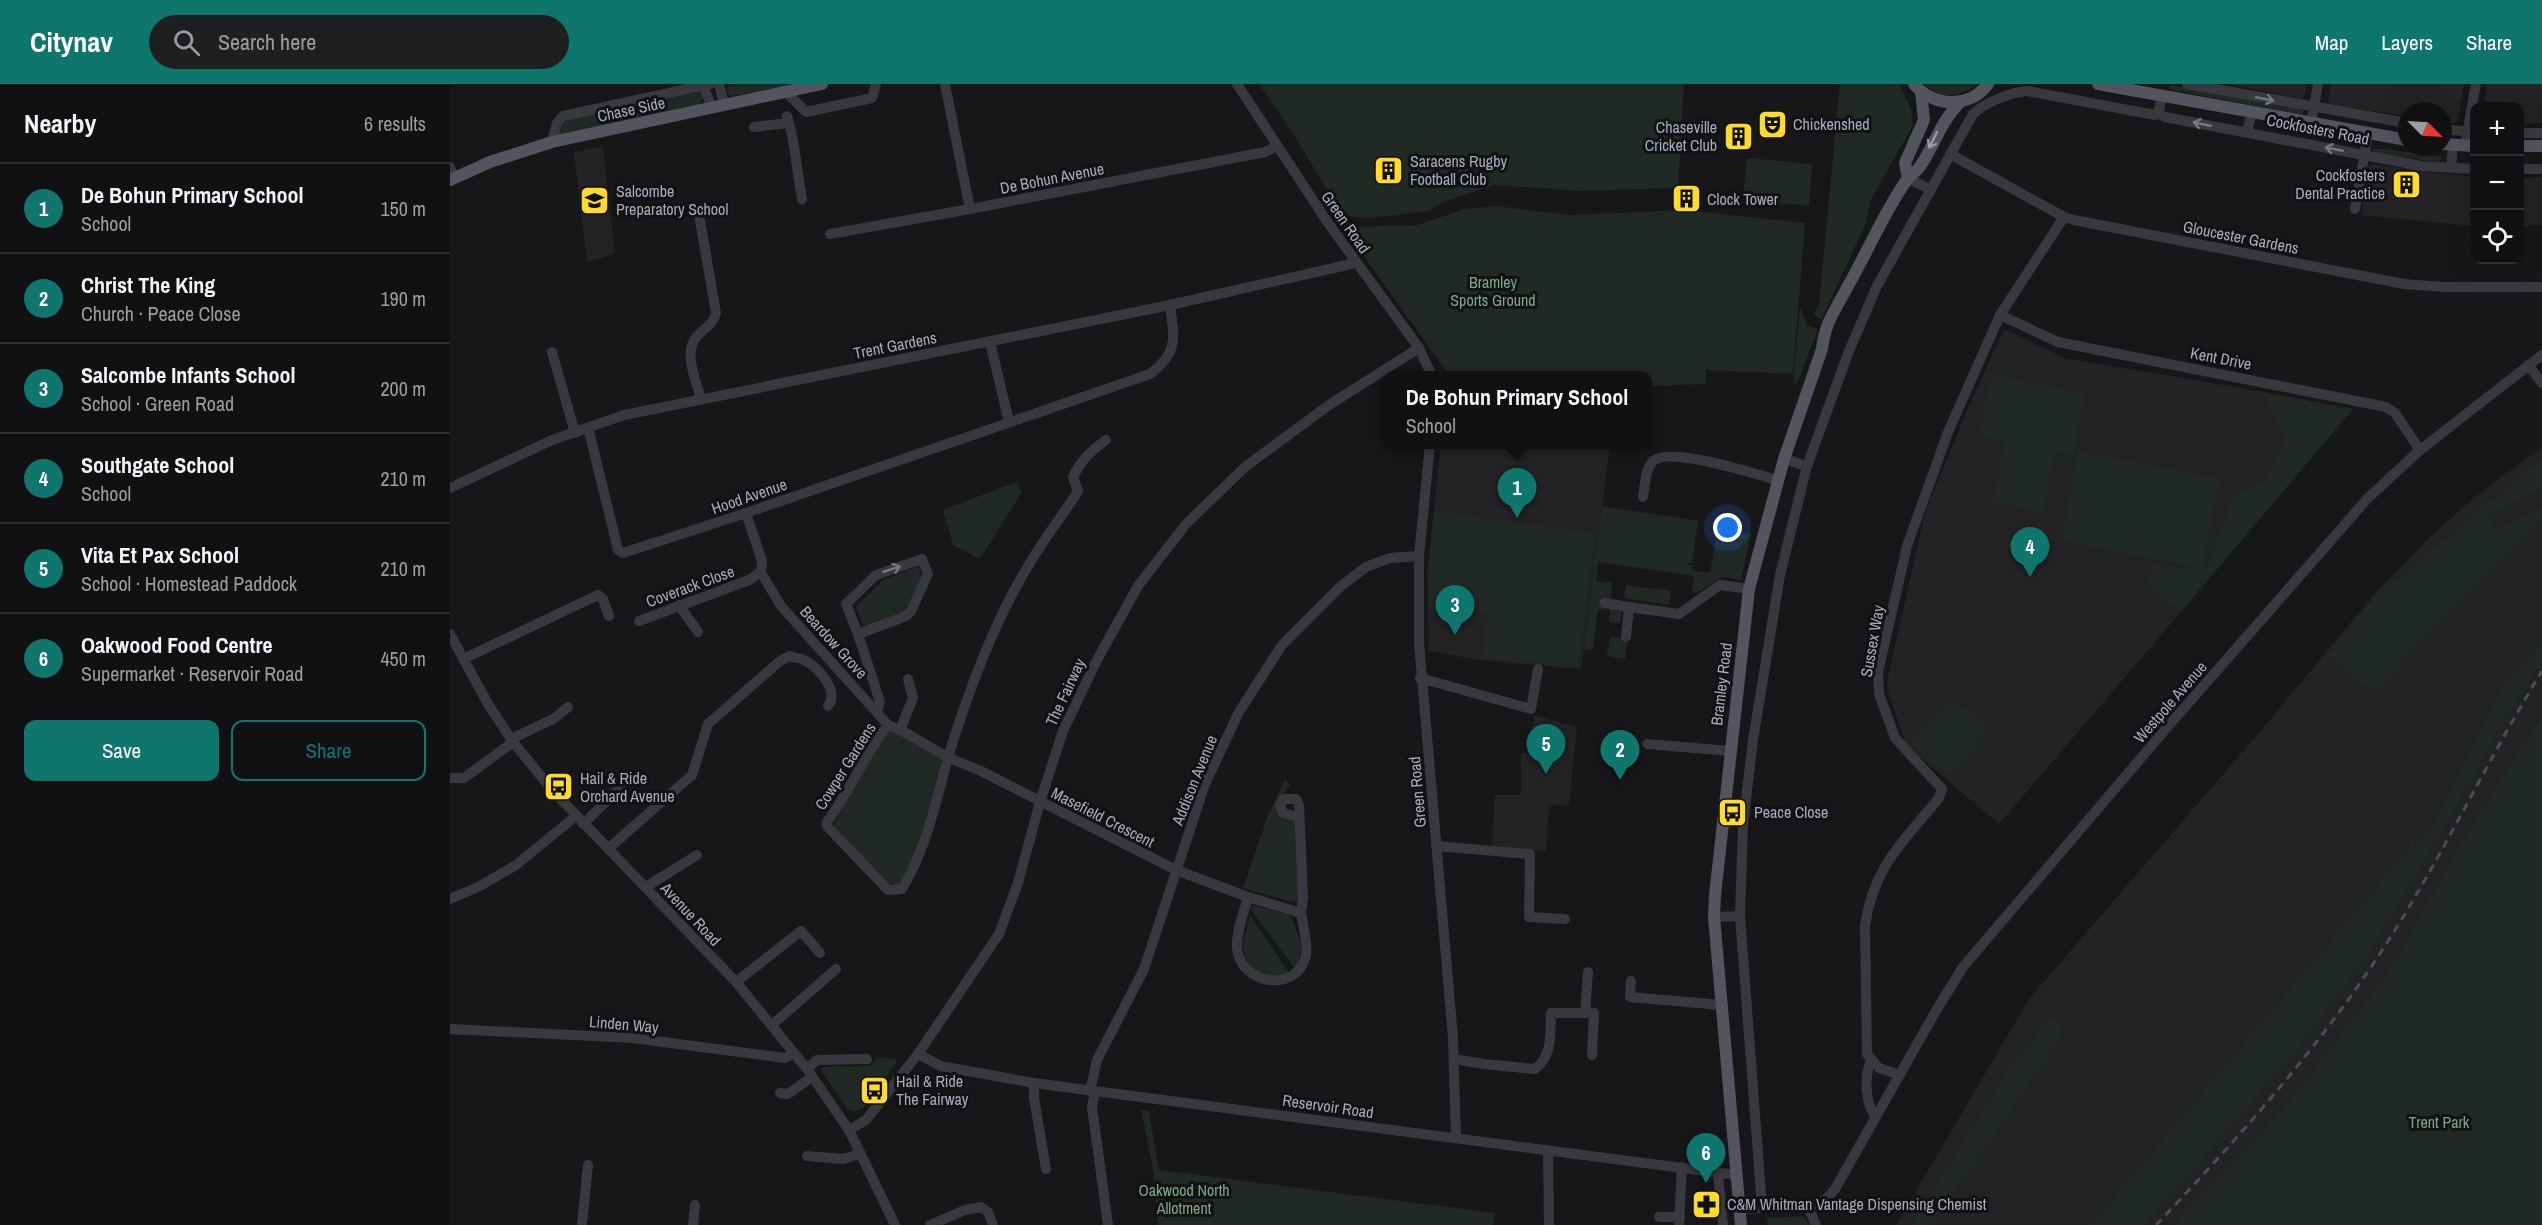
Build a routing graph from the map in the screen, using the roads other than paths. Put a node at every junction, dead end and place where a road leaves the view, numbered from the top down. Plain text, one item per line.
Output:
1 (705, 84) edge
2 (719, 84) edge
3 (822, 84) edge
4 (876, 84) edge
5 (945, 84) edge
6 (1237, 84) edge
7 (2098, 84) edge
8 (2187, 84) edge
9 (2318, 84) edge
10 (2476, 84) edge
11 (1989, 85) edge
12 (1917, 88) edge
13 (785, 91) junction
14 (2161, 91) edge
15 (1960, 102) junction
16 (2474, 102) edge
17 (718, 105) junction
18 (2314, 108) junction
19 (2252, 112) junction
20 (2157, 113) junction
21 (2398, 122) edge
22 (2311, 123) junction
23 (754, 127) dead end
24 (2452, 130) edge
25 (2247, 132) junction
26 (2470, 132) edge
27 (2368, 133) junction
28 (2470, 133) edge
29 (2524, 133) edge
30 (2542, 133) edge
31 (2398, 138) edge
32 (552, 142) junction
33 (2459, 145) edge
34 (1277, 146) junction
35 (2524, 146) edge
36 (2542, 146) edge
37 (1950, 154) junction
38 (2364, 155) junction
39 (2451, 168) junction
40 (2470, 169) edge
41 (2524, 169) edge
42 (2542, 169) edge
43 (452, 175) edge
44 (1908, 178) junction
45 (1931, 190) junction
46 (802, 199) dead end
47 (698, 209) dead end
48 (970, 209) junction
49 (2355, 209) dead end
50 (2064, 217) junction
51 (830, 234) dead end
52 (1356, 263) junction
53 (2542, 287) edge
54 (1170, 305) junction
55 (2000, 315) junction
56 (990, 342) junction
57 (1419, 348) junction
58 (552, 352) dead end
59 (2542, 355) edge
60 (2528, 365) junction
61 (1382, 371) edge
62 (1383, 371) edge
63 (1430, 371) edge
64 (2542, 383) edge
65 (701, 399) junction
66 (1009, 422) junction
67 (588, 427) junction
68 (575, 433) junction
69 (1106, 440) dead end
70 (1430, 449) edge
71 (2421, 450) junction
72 (1784, 459) junction
73 (1807, 466) junction
74 (1777, 480) junction
75 (450, 488) edge
76 (1642, 497) dead end
77 (746, 513) junction
78 (1419, 556) junction
79 (763, 576) dead end
80 (1749, 589) junction
81 (1604, 603) dead end
82 (679, 605) junction
83 (1629, 607) junction
84 (609, 616) dead end
85 (639, 621) dead end
86 (698, 632) dead end
87 (450, 634) edge
88 (858, 634) junction
89 (1626, 638) dead end
90 (463, 659) junction
91 (1538, 669) dead end
92 (1420, 678) junction
93 (908, 679) dead end
94 (828, 706) dead end
95 (567, 708) dead end
96 (877, 712) junction
97 (888, 725) junction
98 (900, 730) junction
99 (1732, 737) junction
100 (1753, 740) junction
101 (512, 741) junction
102 (1647, 744) dead end
103 (1730, 751) junction
104 (947, 757) junction
105 (450, 778) edge
106 (620, 788) dead end
107 (1040, 802) junction
108 (1298, 817) dead end
109 (579, 820) junction
110 (1436, 846) junction
111 (608, 849) junction
112 (697, 855) dead end
113 (1176, 870) junction
114 (646, 887) junction
115 (1248, 897) junction
116 (450, 899) edge
117 (1301, 913) junction
118 (1740, 916) junction
119 (1714, 917) junction
120 (1564, 919) dead end
121 (820, 953) dead end
122 (836, 969) dead end
123 (1588, 972) dead end
124 (1631, 981) dead end
125 (736, 982) junction
126 (1722, 1005) junction
127 (1585, 1013) junction
128 (772, 1025) junction
129 (450, 1029) edge
130 (794, 1053) junction
131 (918, 1054) junction
132 (1592, 1055) dead end
133 (867, 1059) dead end
134 (1454, 1059) junction
135 (1871, 1061) junction
136 (809, 1073) junction
137 (1900, 1075) junction
138 (1034, 1083) junction
139 (1092, 1091) junction
140 (780, 1093) dead end
141 (1876, 1117) junction
142 (849, 1130) junction
143 (1456, 1138) junction
144 (1548, 1151) junction
145 (860, 1154) junction
146 (807, 1156) dead end
147 (588, 1165) dead end
148 (1682, 1167) junction
149 (1046, 1168) dead end
150 (1718, 1174) junction
151 (1736, 1175) junction
152 (694, 1204) dead end
153 (1807, 1205) junction
154 (1762, 1207) junction
155 (1739, 1209) junction
156 (1659, 1217) dead end
157 (1679, 1221) edge
158 (582, 1225) edge
159 (693, 1225) edge
160 (895, 1225) edge
161 (930, 1225) edge
162 (993, 1225) edge
163 (1108, 1225) edge
164 (1549, 1225) edge
165 (1723, 1225) edge
166 (1741, 1225) edge
167 (1816, 1225) edge

1 - 17 street
1 - 32 street, Chase Side
2 - 17 street
3 - 13 main road, Chase Side
4 - 13 street
5 - 48 street
6 - 34 street, Green Road
7 - 14 main road, Cockfosters Road
8 -> 18 street, Cockfosters Road
9 - 18 street
10 - 16 street
11 - 15 main road
12 - 15 main road
12 - 44 main road, Bramley Road
13 - 17 main road, Chase Side
14 - 19 main road, Cockfosters Road
14 - 20 street
15 -> 44 main road, Bramley Road
17 - 32 main road, Chase Side
18 - 21 street, Cockfosters Road
18 - 22 street
19 - 22 main road, Cockfosters Road
19 - 25 street
25 -> 20 street, Cockfosters Road
20 - 37 street, Cockfosters Road
22 - 27 main road, Cockfosters Road
23 - 46 street
24 - 26 street
38 -> 25 street, Cockfosters Road
27 - 31 main road, Cockfosters Road
27 - 38 street
28 - 33 street
29 - 30 street
32 - 43 main road, Chase Side
33 - 39 street
34 - 48 street, De Bohun Avenue
34 - 52 street, Green Road
35 - 36 main road
37 - 45 street
37 - 50 street, Gloucester Gardens
38 - 39 street, Cockfosters Road
38 - 49 street
39 - 40 street, Cockfosters Road
41 - 42 street
44 - 45 street
44 - 72 main road, Bramley Road
45 - 73 street
47 - 65 street
48 - 51 street, De Bohun Avenue
50 - 53 street, Gloucester Gardens
50 - 55 street, Sussex Way
52 - 54 street, Trent Gardens
52 - 57 street, Green Road
54 - 56 street, Trent Gardens
54 - 66 street, Hood Avenue
55 - 71 street, Kent Drive
55 - 135 street, Sussex Way
56 - 65 street, Trent Gardens
56 - 66 street
57 - 62 street, The Fairway
57 - 63 street, Green Road
58 - 68 street
59 - 60 street, Westpole Avenue
60 - 64 street
60 - 71 street, Westpole Avenue
61 - 107 street, The Fairway
65 - 67 street, Trent Gardens
66 - 77 street, Hood Avenue
67 - 68 street, Trent Gardens
67 - 77 street, Hood Avenue
68 - 75 street, Trent Gardens
69 - 104 street, Cowper Gardens
70 - 78 street, Green Road
71 - 137 street, Westpole Avenue
72 - 73 street
72 - 74 main road, Bramley Road
73 - 100 street
74 - 76 street
74 - 80 main road, Bramley Road
77 - 82 street, Coverack Close
78 - 92 street, Green Road
78 - 113 street, Addison Avenue
79 - 96 street, Beardow Grove
80 - 83 street
80 - 99 main road, Bramley Road
81 - 83 street
82 - 85 street, Coverack Close
82 - 86 street
83 - 89 street
84 - 90 street
87 - 90 street, Avenue Road
88 -> 88 street
88 - 96 street
90 - 101 street, Avenue Road
91 - 92 street
92 - 110 street, Green Road
93 - 98 street
94 - 111 street
95 - 101 street
96 - 97 street, Beardow Grove
97 - 98 street, Cowper Gardens
97 - 104 street, Cowper Gardens
98 - 104 street, Cowper Gardens
99 - 100 street
99 - 103 main road, Bramley Road
100 - 118 street
101 - 105 street
101 - 109 street, Avenue Road
102 - 103 street
103 - 119 main road, Bramley Road
104 - 107 street, Masefield Crescent
106 - 109 street
107 - 113 street, Masefield Crescent
107 - 131 street, The Fairway
108 - 117 street
109 - 111 street, Avenue Road
109 - 116 street
110 - 120 street
110 - 134 street, Green Road
111 - 114 street, Avenue Road
112 - 114 street
113 - 115 street, Masefield Crescent
113 - 139 street, Addison Avenue
114 - 125 street, Avenue Road
115 - 117 street, Masefield Crescent
115 - 117 street
118 - 119 street
118 - 154 street
119 - 126 main road, Bramley Road
121 - 125 street
122 - 128 street
123 - 127 street
124 - 126 street
125 - 128 street, Avenue Road
126 - 151 main road, Bramley Road
127 - 132 street
127 - 134 street
128 - 130 street, Avenue Road
129 - 130 street, Linden Way
130 - 136 street, Avenue Road
131 - 138 street, Reservoir Road
131 - 142 street, The Fairway
133 - 136 street
134 - 143 street, Green Road
135 - 137 street
135 - 141 street, Sussex Way
136 - 140 street
136 - 142 street, Avenue Road
137 - 141 street, Westpole Avenue
138 - 139 street, Reservoir Road
138 - 149 street
139 - 143 street, Reservoir Road
139 - 163 street, Addison Avenue
141 - 153 street
142 - 145 street, Avenue Road
143 - 144 street, Reservoir Road
144 - 148 street, Reservoir Road
144 - 164 street
145 - 146 street
145 - 160 street, Avenue Road
147 - 158 street
148 - 150 street, Reservoir Road
148 - 157 street
150 - 151 street, Reservoir Road
150 - 165 street
151 - 155 main road, Bramley Road
152 - 159 street
153 - 154 street
153 - 167 street
154 - 155 street
155 - 166 main road, Bramley Road
156 - 157 street
161 - 162 street

